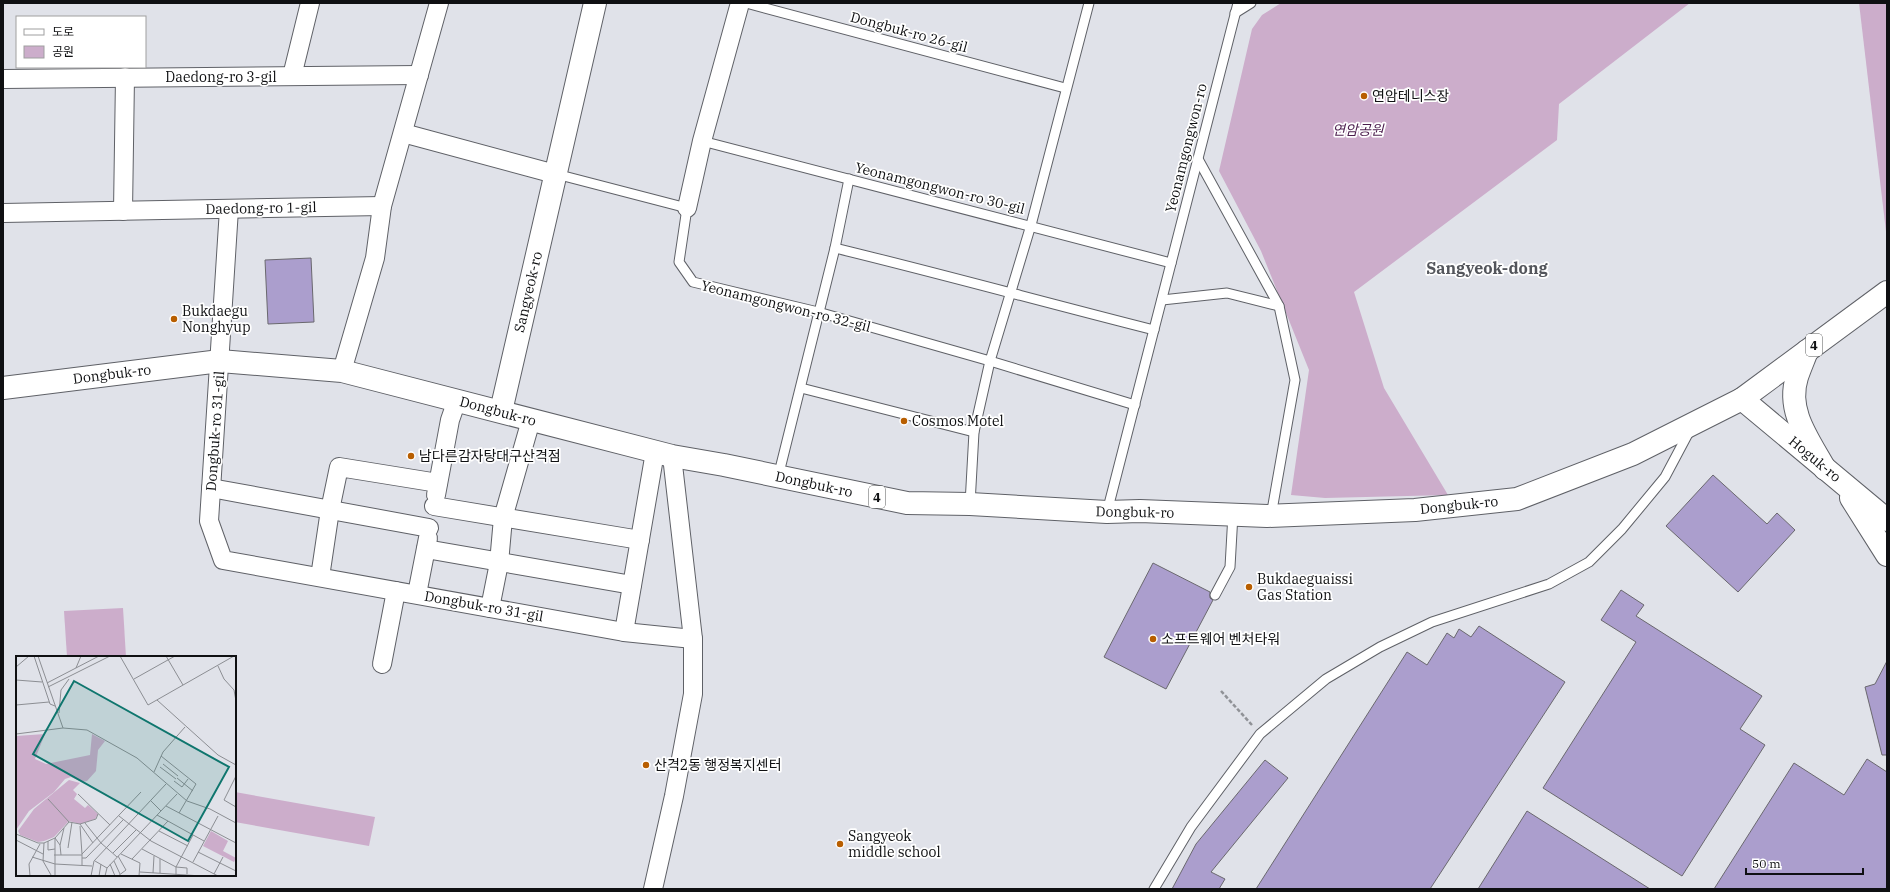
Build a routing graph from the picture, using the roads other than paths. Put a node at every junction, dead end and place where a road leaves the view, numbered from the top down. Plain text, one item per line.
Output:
1 (310, 3) edge
2 (439, 3) edge
3 (595, 3) edge
4 (740, 3) edge
5 (746, 3) edge
6 (1089, 3) edge
7 (1238, 3) edge
8 (1251, 3) edge
9 (1235, 13) junction
10 (419, 75) junction
11 (292, 76) junction
12 (125, 77) junction
13 (3, 79) edge
14 (1066, 88) junction
15 (403, 133) junction
16 (702, 141) junction
17 (1198, 159) junction
18 (555, 174) junction
19 (849, 179) junction
20 (382, 206) junction
21 (688, 208) junction
22 (229, 209) junction
23 (123, 211) junction
24 (3, 213) edge
25 (1031, 225) junction
26 (835, 248) junction
27 (1171, 263) junction
28 (1887, 292) edge
29 (1010, 294) junction
30 (1162, 300) junction
31 (1278, 306) junction
32 (818, 312) junction
33 (1154, 330) junction
34 (1807, 351) junction
35 (220, 361) junction
36 (990, 361) junction
37 (342, 371) junction
38 (4, 387) edge
39 (801, 388) junction
40 (1742, 399) junction
41 (457, 400) junction
42 (1135, 405) junction
43 (501, 411) junction
44 (531, 420) junction
45 (1693, 424) junction
46 (974, 432) junction
47 (664, 454) junction
48 (1833, 475) junction
49 (778, 477) junction
50 (438, 483) junction
51 (211, 488) junction
52 (970, 504) junction
53 (434, 506) junction
54 (330, 510) junction
55 (1107, 512) junction
56 (1233, 514) junction
57 (1271, 516) junction
58 (503, 518) junction
59 (1887, 520) edge
60 (429, 528) junction
61 (640, 540) junction
62 (426, 548) junction
63 (1887, 555) edge
64 (499, 563) junction
65 (320, 577) junction
66 (632, 584) junction
67 (396, 591) junction
68 (417, 594) junction
69 (1215, 595) dead end
70 (490, 608) junction
71 (624, 632) junction
72 (693, 639) junction
73 (382, 664) dead end
74 (653, 889) edge
75 (1154, 889) edge

1 - 11 street, Daedong-ro 3-gil
2 - 10 street
3 - 18 main road, Sangyeok-ro
4 - 16 street, Yeonamgongwon-ro 32-gil
5 - 14 lane, Dongbuk-ro 26-gil
6 - 14 lane
7 - 9 lane, Yeonamgongwon-ro
8 - 9 lane
9 - 17 lane, Yeonamgongwon-ro
10 - 11 street
10 - 15 street
11 - 12 street, Daedong-ro 3-gil
12 - 13 street, Daedong-ro 3-gil
12 - 23 street
14 - 25 lane
15 - 18 street
15 - 20 street
16 - 19 lane, Yeonamgongwon-ro 30-gil
16 - 21 street, Yeonamgongwon-ro 32-gil
17 - 27 lane, Yeonamgongwon-ro
17 - 31 lane
18 - 21 lane
18 - 43 main road, Sangyeok-ro
19 - 25 lane, Yeonamgongwon-ro 30-gil
19 - 26 lane
20 - 22 street, Daedong-ro 1-gil
20 - 37 street
21 - 32 lane, Yeonamgongwon-ro 32-gil
22 - 23 street, Daedong-ro 1-gil
22 - 35 street
23 - 24 street, Daedong-ro 1-gil
25 - 27 lane, Yeonamgongwon-ro 30-gil
25 - 29 lane
26 - 29 lane
26 - 32 lane
27 - 30 lane, Yeonamgongwon-ro
28 - 34 main road, Dongbuk-ro / 4
29 - 33 lane
29 - 36 lane
30 - 31 lane
30 - 33 lane, Yeonamgongwon-ro
31 - 57 lane
32 - 36 lane, Yeonamgongwon-ro 32-gil
32 - 39 lane
33 - 42 lane, Yeonamgongwon-ro
34 - 40 main road, Dongbuk-ro / 4
34 - 48 main road
35 - 37 main road, Dongbuk-ro / 4
35 - 38 main road, Dongbuk-ro / 4
35 - 51 street, Dongbuk-ro 31-gil
36 - 42 lane, Yeonamgongwon-ro 32-gil
36 - 46 lane
37 - 41 main road, Dongbuk-ro / 4
39 - 46 lane
39 - 49 lane
40 - 45 main road, Dongbuk-ro / 4
40 - 48 main road, Hoguk-ro
41 - 43 main road, Dongbuk-ro / 4
41 - 50 street
42 - 55 lane, Yeonamgongwon-ro
43 - 44 main road, Dongbuk-ro / 4
44 - 47 main road, Dongbuk-ro / 4
44 - 58 street
45 - 57 main road, Dongbuk-ro / 4
45 - 75 lane
46 - 52 lane
47 - 49 main road, Dongbuk-ro / 4
47 - 61 street
47 - 72 street
48 - 59 main road, Hoguk-ro
48 - 63 main road
49 - 52 main road, Dongbuk-ro / 4
50 - 53 street
50 - 54 street
51 - 54 street
51 - 65 street, Dongbuk-ro 31-gil
52 - 55 main road, Dongbuk-ro / 4
53 - 58 street
53 - 60 street
54 - 60 street
54 - 65 street
55 - 56 main road, Dongbuk-ro / 4
56 - 57 main road, Dongbuk-ro / 4
56 - 69 lane
58 - 61 street
58 - 64 street
60 - 62 street
61 - 66 street
62 - 64 street
62 - 68 street
64 - 66 street
64 - 70 street
65 - 67 street, Dongbuk-ro 31-gil
66 - 71 street
67 - 68 street, Dongbuk-ro 31-gil
67 - 73 street
68 - 70 street, Dongbuk-ro 31-gil
70 - 71 street, Dongbuk-ro 31-gil
71 - 72 street, Dongbuk-ro 31-gil
72 - 74 street

